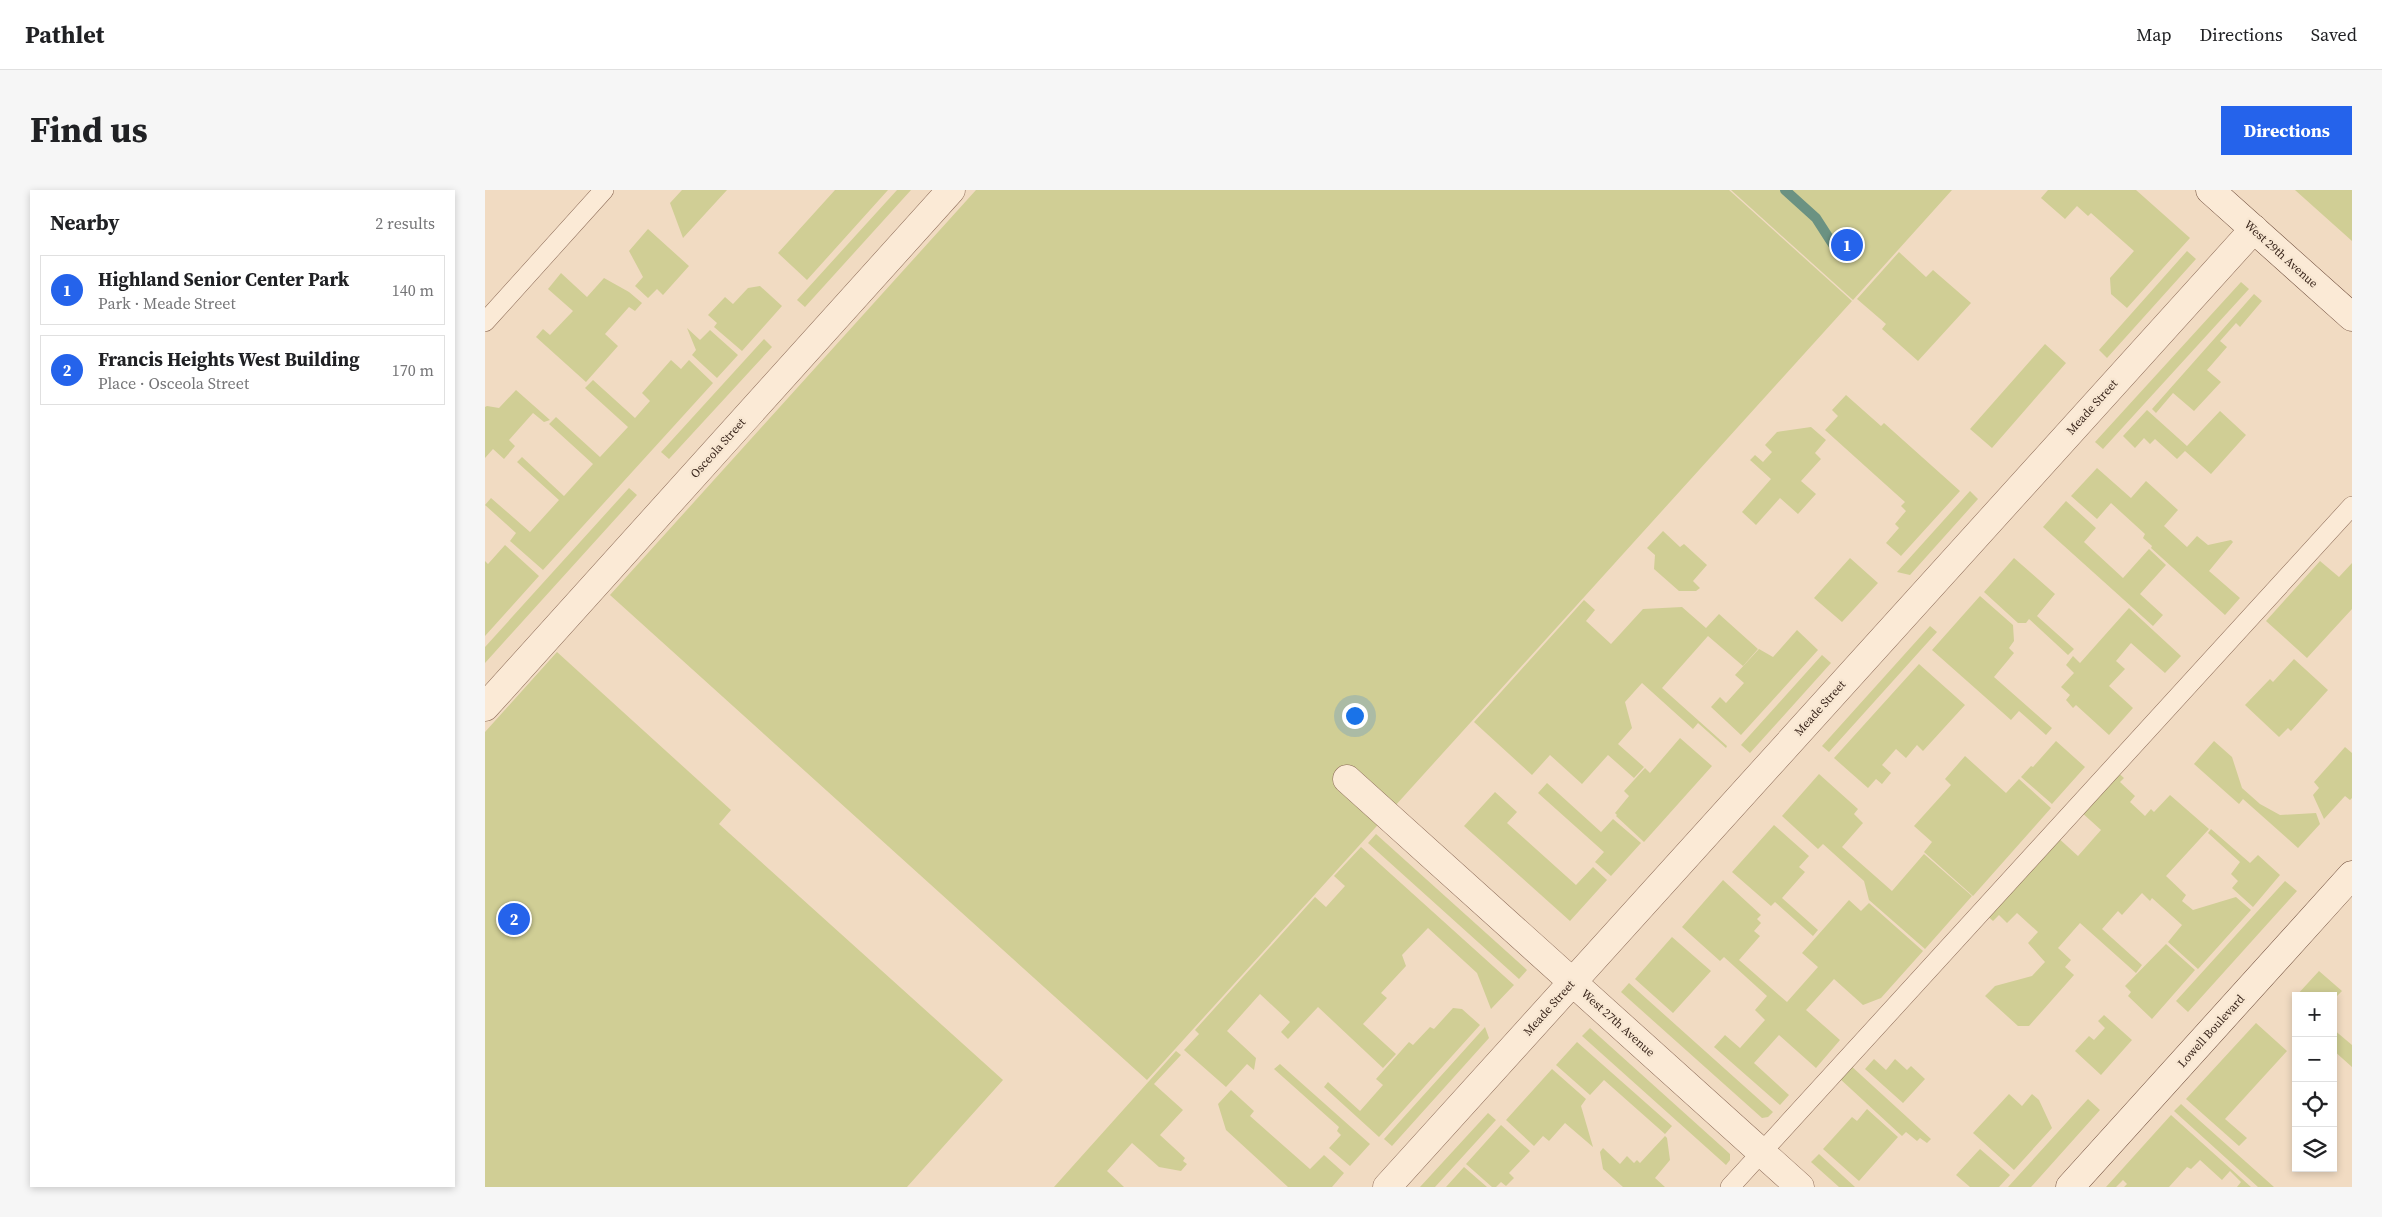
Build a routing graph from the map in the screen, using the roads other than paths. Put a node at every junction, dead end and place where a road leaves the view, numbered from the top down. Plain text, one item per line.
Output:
1 (604, 190) edge
2 (951, 190) edge
3 (2209, 190) edge
4 (2253, 229) junction
5 (2352, 317) edge
6 (485, 322) edge
7 (2352, 506) edge
8 (485, 706) edge
9 (1347, 778) dead end
10 (2352, 874) edge
11 (1573, 982) junction
12 (1761, 1152) junction
13 (1387, 1187) edge
14 (1730, 1187) edge
15 (1800, 1187) edge
16 (2070, 1187) edge

1 - 6 lane
2 - 8 street, Osceola Street
3 - 4 street, West 29th Avenue
4 - 5 street, West 29th Avenue
4 - 11 street, Meade Street
7 - 12 lane
9 - 11 street, West 27th Avenue
10 - 16 street, Lowell Boulevard
11 - 12 street, West 27th Avenue
11 - 13 street, Meade Street
12 - 14 lane
12 - 15 street, West 27th Avenue

